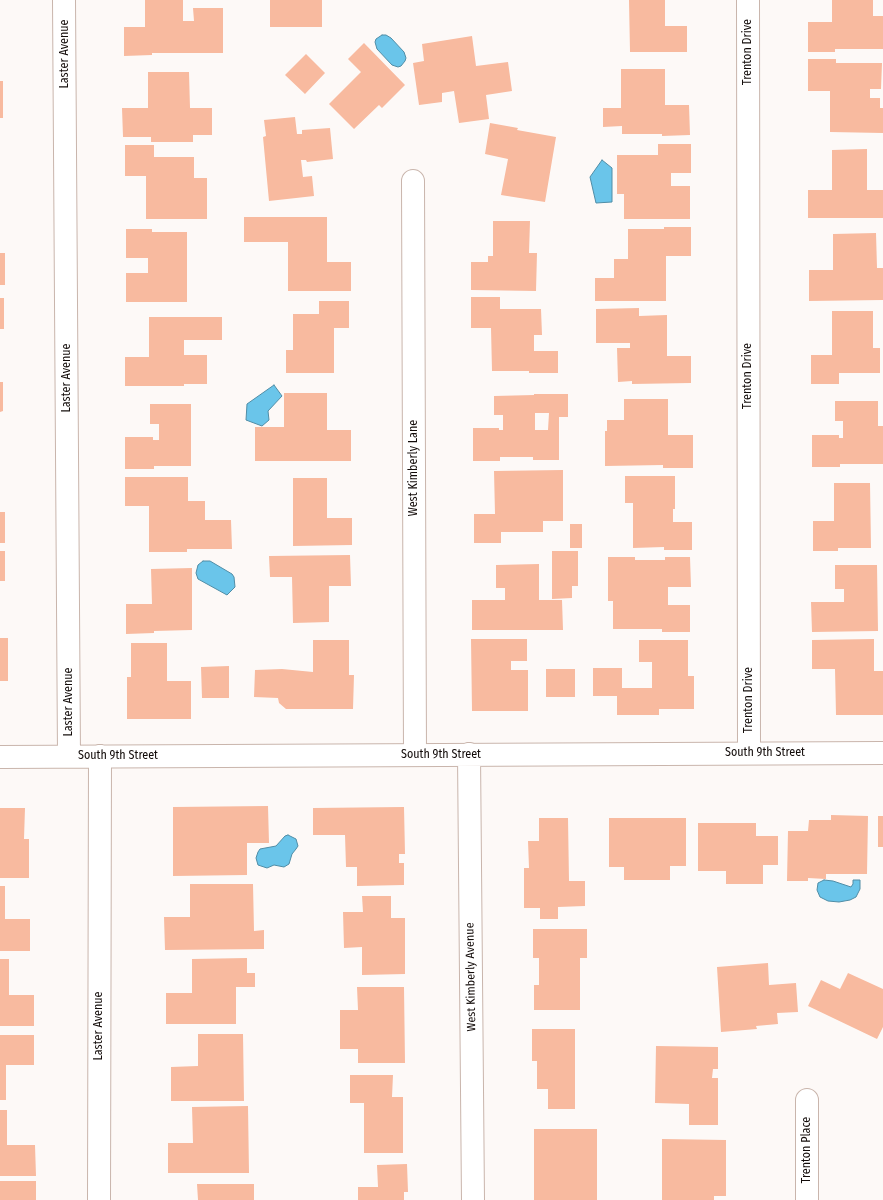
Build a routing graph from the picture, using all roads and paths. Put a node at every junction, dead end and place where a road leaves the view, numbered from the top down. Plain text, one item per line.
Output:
1 (64, 0) edge
2 (748, 0) edge
3 (413, 181) dead end
4 (749, 753) junction
5 (883, 753) edge
6 (469, 754) junction
7 (415, 755) junction
8 (69, 756) junction
9 (100, 756) junction
10 (0, 757) edge
11 (807, 1100) dead end
12 (98, 1200) edge
13 (474, 1200) edge
14 (807, 1200) edge

1 - 8 street, Laster Avenue
2 - 4 street, Trenton Drive
3 - 7 street, West Kimberly Lane
4 - 5 street, South 9th Street
4 - 6 street, South 9th Street
6 - 7 street, South 9th Street
6 - 13 street, West Kimberly Avenue
7 - 9 street, South 9th Street
8 - 9 street, South 9th Street
8 - 10 street, South 9th Street
9 - 12 street, Laster Avenue
11 - 14 street, Trenton Place

